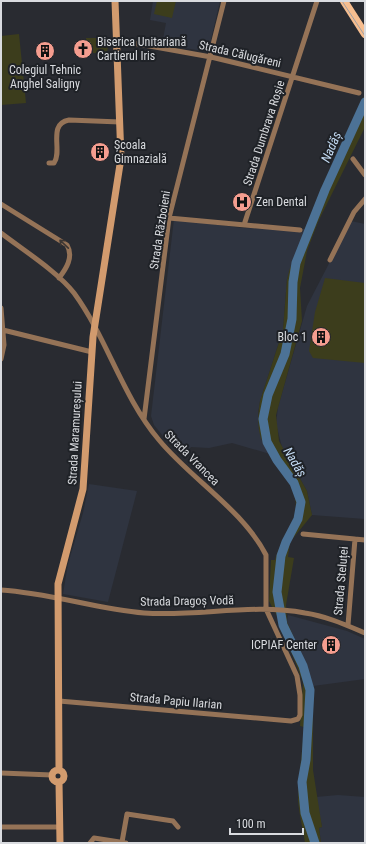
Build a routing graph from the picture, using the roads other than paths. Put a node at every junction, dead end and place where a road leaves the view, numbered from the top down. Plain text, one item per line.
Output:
1 (115, 1) edge
2 (224, 1) edge
3 (317, 1) edge
4 (344, 1) edge
5 (365, 34) edge
6 (116, 40) junction
7 (211, 56) junction
8 (293, 76) junction
9 (359, 93) dead end
10 (120, 122) junction
11 (353, 159) dead end
12 (50, 163) dead end
13 (365, 175) edge
14 (365, 200) edge
15 (1, 204) edge
16 (169, 218) junction
17 (244, 225) junction
18 (300, 230) dead end
19 (1, 233) edge
20 (330, 260) dead end
21 (59, 278) junction
22 (1, 308) edge
23 (95, 324) junction
24 (3, 330) junction
25 (96, 336) junction
26 (92, 352) junction
27 (1, 359) edge
28 (144, 420) junction
29 (303, 534) dead end
30 (354, 539) junction
31 (365, 540) edge
32 (1, 590) edge
33 (58, 597) junction
34 (268, 610) junction
35 (348, 625) junction
36 (365, 633) edge
37 (59, 701) junction
38 (291, 721) joint
39 (59, 769) junction
40 (1, 773) edge
41 (52, 775) junction
42 (59, 782) junction
43 (1, 827) edge
44 (60, 827) junction
45 (178, 827) dead end
46 (60, 843) edge
47 (90, 843) edge
48 (124, 843) edge

1 - 6 main road, Strada Maramureșului
2 - 7 street, Strada Războieni
3 - 8 street, Strada Dumbrava Roșie
4 - 5 main road
6 - 7 street, Strada Călugăreni
6 - 10 main road, Strada Maramureșului
7 - 8 street, Strada Călugăreni
7 - 16 street, Strada Războieni
8 - 9 street, Strada Călugăreni
8 - 17 street, Strada Dumbrava Roșie
10 - 12 street
10 - 23 main road, Strada Maramureșului
11 - 13 street
14 - 20 street
21 -> 15 street
16 - 17 street
16 - 28 street, Strada Războieni
17 - 18 street
19 - 21 street
21 - 23 street
22 - 24 street
23 - 25 main road, Strada Maramureșului
24 - 26 street
24 - 27 street
25 - 26 main road, Strada Maramureșului
25 - 28 street, Strada Vrancea
26 - 33 main road, Strada Maramureșului
28 - 34 street, Strada Vrancea
29 - 30 street
30 - 31 street
30 - 35 street, Strada Steluței
32 - 33 street, Strada Dragoș Vodă
33 - 34 street, Strada Dragoș Vodă
33 - 37 main road, Strada Maramureșului
34 - 35 street, Strada Dragoș Vodă
34 - 38 street, Strada Vrancea
35 - 36 street, Strada Dragoș Vodă
37 - 38 street, Strada Papiu Ilarian
37 - 39 main road, Strada Maramureșului
39 - 41 main road
39 - 42 main road, Strada Maramureșului
40 - 41 street
41 - 42 main road
42 - 44 main road, Strada Maramureșului
43 - 44 street
44 - 46 main road, Strada Maramureșului
45 - 48 street
47 - 48 street

